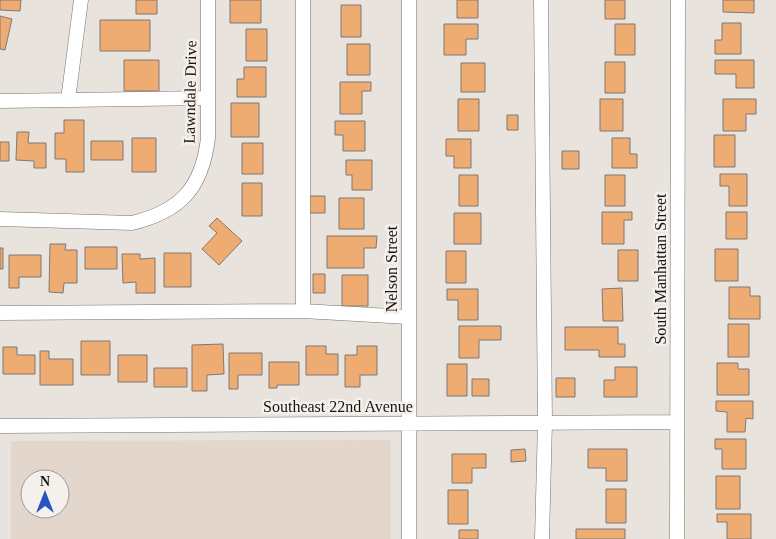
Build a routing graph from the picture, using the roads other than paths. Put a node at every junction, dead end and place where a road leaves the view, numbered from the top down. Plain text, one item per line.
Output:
1 (81, 0) edge
2 (208, 0) edge
3 (303, 0) edge
4 (409, 0) edge
5 (541, 0) edge
6 (678, 0) edge
7 (208, 98) junction
8 (68, 100) junction
9 (0, 101) edge
10 (0, 220) edge
11 (303, 311) junction
12 (0, 313) edge
13 (408, 317) junction
14 (545, 422) junction
15 (677, 422) junction
16 (408, 423) junction
17 (0, 426) edge
18 (409, 539) edge
19 (542, 539) edge
20 (677, 539) edge

1 - 8 street
2 - 7 street, Lawndale Drive
3 - 11 street
4 - 13 street, Nelson Street
5 - 14 street
6 - 15 street, South Manhattan Street
7 - 8 street
7 - 10 street, Lawndale Drive
8 - 9 street
11 - 12 street
11 - 13 street
13 - 16 street, Nelson Street
14 - 15 street, Southeast 22nd Avenue
14 - 16 street, Southeast 22nd Avenue
14 - 19 street
15 - 20 street, South Manhattan Street
16 - 17 street, Southeast 22nd Avenue
16 - 18 street, Nelson Street

